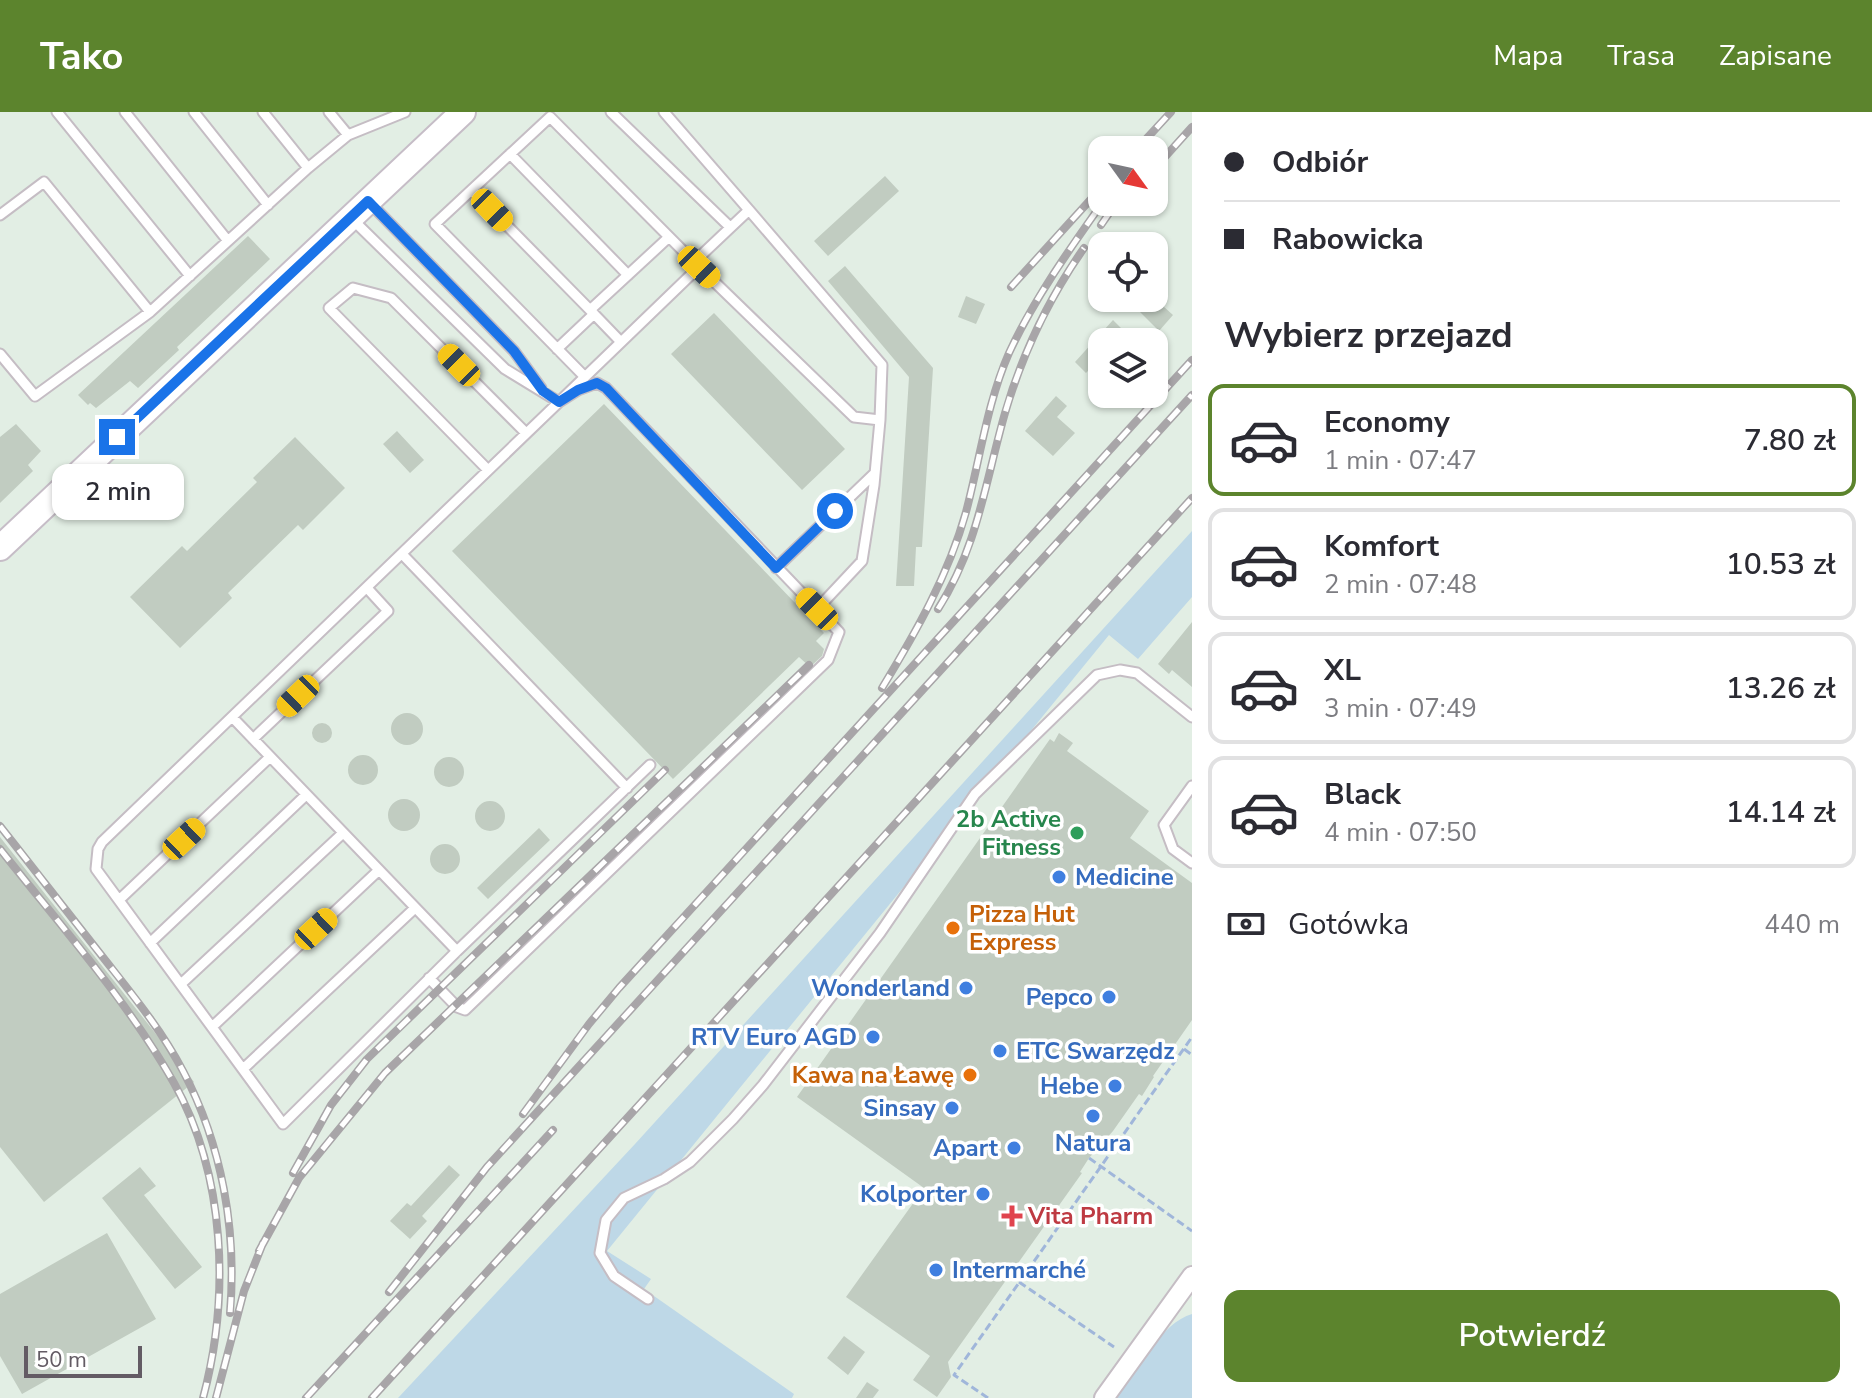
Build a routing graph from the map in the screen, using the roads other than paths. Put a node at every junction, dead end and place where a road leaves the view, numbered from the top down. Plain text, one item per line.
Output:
1 (57, 112) edge
2 (125, 112) edge
3 (194, 112) edge
4 (263, 112) edge
5 (329, 112) edge
6 (403, 112) edge
7 (463, 112) edge
8 (611, 112) edge
9 (664, 112) edge
10 (552, 114) edge
11 (348, 135) junction
12 (510, 154) junction
13 (308, 168) junction
14 (472, 190) junction
15 (268, 205) junction
16 (359, 209) junction
17 (749, 210) junction
18 (0, 215) edge
19 (730, 227) junction
20 (669, 237) junction
21 (228, 241) junction
22 (696, 264) junction
23 (628, 275) junction
24 (190, 276) junction
25 (150, 312) junction
26 (592, 312) junction
27 (620, 341) junction
28 (557, 349) junction
29 (0, 354) edge
30 (584, 376) junction
31 (543, 391) junction
32 (559, 402) junction
33 (880, 420) junction
34 (526, 433) junction
35 (488, 470) junction
36 (875, 473) junction
37 (0, 548) edge
38 (402, 554) junction
39 (776, 568) junction
40 (367, 588) junction
41 (817, 609) junction
42 (1192, 717) edge
43 (233, 718) junction
44 (253, 739) junction
45 (270, 757) junction
46 (650, 765) dead end
47 (1192, 786) edge
48 (627, 788) junction
49 (306, 795) junction
50 (343, 833) junction
51 (1192, 863) edge
52 (379, 870) junction
53 (119, 900) junction
54 (415, 908) junction
55 (150, 943) junction
56 (457, 951) junction
57 (429, 978) junction
58 (181, 984) junction
59 (212, 1027) junction
60 (243, 1069) junction
61 (1192, 1276) edge
62 (648, 1299) dead end
63 (1104, 1398) edge

1 - 24 lane
2 - 21 lane
3 - 15 lane
4 - 13 lane
5 - 11 lane
6 - 11 lane
7 - 16 street
8 - 19 lane
9 - 17 lane
10 - 12 lane
10 - 20 lane
11 - 13 lane
12 - 14 lane
12 - 23 lane
13 - 15 lane
14 - 26 lane
14 - 28 lane
15 - 21 lane
16 - 31 lane
16 - 31 lane
16 - 37 street
17 - 19 lane
17 - 33 lane
18 - 25 lane
19 - 22 lane
20 - 22 lane
20 - 23 lane
21 - 24 lane
22 - 27 lane
22 - 33 lane
23 - 26 lane
24 - 25 lane
25 - 29 lane
26 - 27 lane
26 - 28 lane
27 - 30 lane
28 - 30 lane
30 - 32 lane
31 - 32 lane
32 - 34 lane
32 - 39 lane
33 - 36 lane
34 - 35 lane
34 - 35 lane
35 - 38 lane
36 - 39 lane
36 - 41 lane
38 - 40 lane
38 - 48 lane
39 - 41 lane
40 - 43 lane
40 - 44 lane
41 - 57 lane
42 - 62 lane
43 - 44 lane
43 - 53 lane
44 - 45 lane
45 - 49 lane
45 - 53 lane
46 - 48 lane
47 - 51 lane
48 - 56 lane
49 - 50 lane
49 - 55 lane
50 - 52 lane
50 - 58 lane
52 - 54 lane
52 - 59 lane
53 - 55 lane
54 - 56 lane
54 - 60 lane
55 - 58 lane
56 - 57 lane
57 - 60 lane
58 - 59 lane
59 - 60 lane
61 - 63 street

